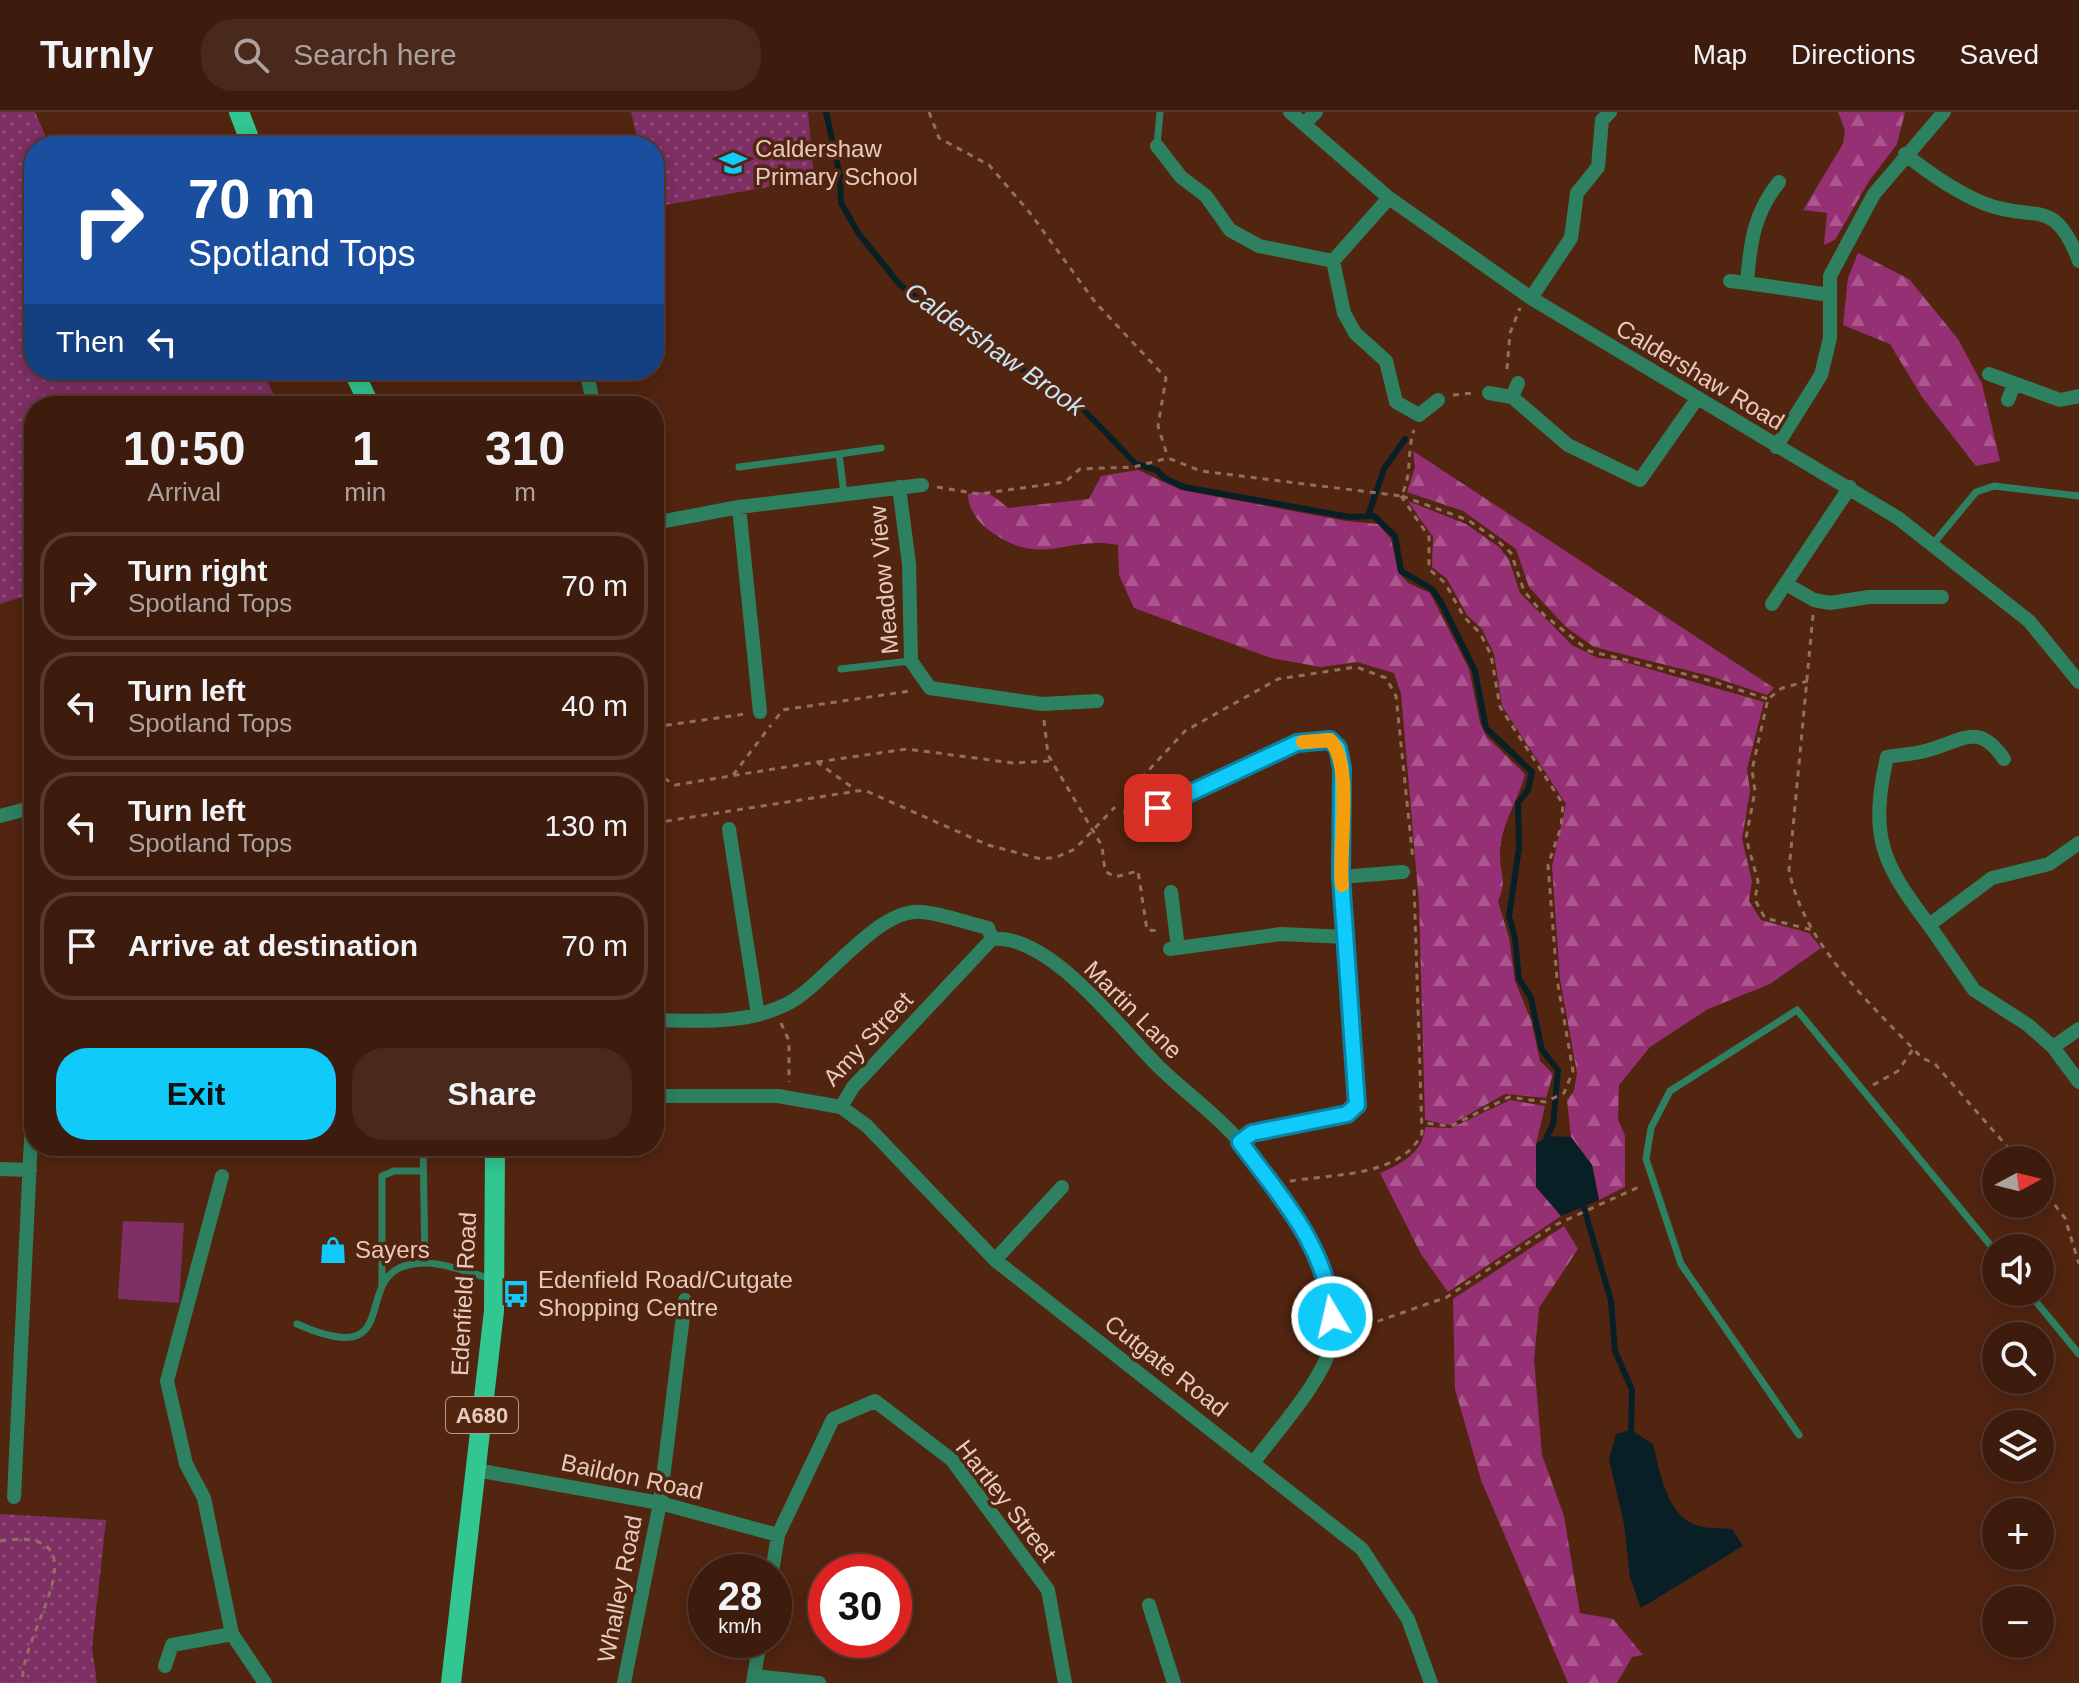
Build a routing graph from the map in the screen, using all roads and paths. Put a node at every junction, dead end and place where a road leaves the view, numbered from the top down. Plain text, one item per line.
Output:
1 (239, 112) edge
2 (929, 112) edge
3 (1160, 112) edge
4 (1290, 112) edge
5 (1316, 112) edge
6 (1610, 112) edge
7 (1944, 112) edge
8 (1304, 124) junction
9 (248, 136) edge
10 (1157, 146) joint
11 (1905, 154) junction
12 (1779, 182) dead end
13 (1389, 198) junction
14 (1333, 261) junction
15 (2079, 261) edge
16 (1730, 281) dead end
17 (1747, 283) junction
18 (1830, 295) junction
19 (1529, 296) junction
20 (1989, 374) dead end
21 (2014, 384) junction
22 (1515, 390) junction
23 (1489, 393) joint
24 (2079, 396) edge
25 (1438, 400) joint
26 (1696, 400) junction
27 (2008, 400) dead end
28 (1419, 415) junction
29 (1776, 447) junction
30 (881, 448) dead end
31 (839, 454) junction
32 (1168, 458) junction
33 (739, 467) dead end
34 (922, 485) joint
35 (899, 487) junction
36 (1850, 487) junction
37 (844, 493) junction
38 (1401, 496) junction
39 (2079, 496) edge
40 (739, 507) junction
41 (664, 521) edge
42 (1933, 544) junction
43 (1786, 584) junction
44 (1942, 597) dead end
45 (1814, 600) junction
46 (1772, 604) dead end
47 (911, 661) junction
48 (841, 669) dead end
49 (1808, 681) junction
50 (2079, 682) edge
51 (930, 688) junction
52 (1768, 699) junction
53 (1097, 701) dead end
54 (1042, 704) junction
55 (782, 710) junction
56 (760, 712) junction
57 (664, 726) edge
58 (2004, 759) dead end
59 (1051, 761) junction
60 (817, 762) junction
61 (733, 775) junction
62 (664, 778) edge
63 (857, 791) junction
64 (24, 810) edge
65 (1130, 812) dead end
66 (0, 816) edge
67 (664, 821) edge
68 (729, 829) dead end
69 (1093, 831) junction
70 (2079, 843) edge
71 (1403, 872) dead end
72 (1341, 877) junction
73 (1171, 892) dead end
74 (1929, 925) junction
75 (1814, 931) junction
76 (1346, 937) junction
77 (992, 939) junction
78 (1175, 943) junction
79 (775, 1009) junction
80 (758, 1015) junction
81 (664, 1020) edge
82 (2079, 1029) edge
83 (2053, 1047) junction
84 (1913, 1049) junction
85 (2079, 1082) edge
86 (1864, 1090) junction
87 (664, 1096) edge
88 (789, 1097) junction
89 (841, 1107) junction
90 (1424, 1123) junction
91 (1240, 1142) junction
92 (2007, 1146) edge
93 (31, 1156) edge
94 (423, 1156) edge
95 (495, 1156) edge
96 (0, 1169) edge
97 (30, 1170) junction
98 (423, 1171) junction
99 (222, 1176) dead end
100 (1653, 1180) junction
101 (1271, 1184) junction
102 (1062, 1187) dead end
103 (2054, 1204) edge
104 (1982, 1235) edge
105 (995, 1260) junction
106 (425, 1263) junction
107 (2079, 1264) edge
108 (496, 1280) junction
109 (382, 1286) junction
110 (685, 1300) dead end
111 (1331, 1300) junction
112 (2040, 1306) edge
113 (297, 1324) dead end
114 (2079, 1354) edge
115 (1799, 1435) dead end
116 (1254, 1462) junction
117 (476, 1470) junction
118 (14, 1497) dead end
119 (660, 1503) junction
120 (778, 1535) junction
121 (0, 1540) edge
122 (775, 1554) edge
123 (1149, 1605) dead end
124 (232, 1634) junction
125 (757, 1658) edge
126 (165, 1666) dead end
127 (754, 1680) edge
128 (23, 1683) edge
129 (265, 1683) edge
130 (451, 1683) edge
131 (624, 1683) edge
132 (819, 1683) edge
133 (1065, 1683) edge
134 (1174, 1683) edge
135 (1431, 1683) edge

1 - 9 main road
2 - 32 path
3 - 10 lane
4 - 8 street, Caldershaw Road
5 - 8 street
6 - 19 street
7 - 11 street
8 - 13 street, Caldershaw Road
10 - 14 street
11 - 15 street
11 - 18 street
12 - 17 street
13 - 14 street
13 - 19 street, Caldershaw Road
14 - 28 street
16 - 17 street
17 - 18 street
18 - 29 street
19 - 22 path
19 - 26 street, Caldershaw Road
20 - 21 street
21 - 24 street
21 - 27 street
22 - 23 street
22 - 26 street
23 - 25 path
25 - 28 street
26 - 29 street, Caldershaw Road
28 - 38 path
29 - 36 street, Caldershaw Road
30 - 31 lane
31 - 33 lane
31 - 37 lane
32 - 34 path
32 - 38 path
34 - 35 street, Meadow View
35 - 37 street, Meadow View
35 - 47 street, Meadow View
36 - 42 street, Caldershaw Road
36 - 43 street
37 - 40 street, Meadow View
38 - 52 path
38 - 90 path
39 - 42 lane
40 - 41 street, Meadow View
40 - 56 street
42 - 50 street, Caldershaw Road
43 - 45 street
43 - 46 street
44 - 45 street
45 - 49 path
47 - 48 lane
47 - 51 street, Meadow View
49 - 52 path
49 - 75 path
51 - 54 street
51 - 55 path
52 - 75 path
53 - 54 street
54 - 59 path
55 - 56 path
55 - 61 path
56 - 57 path
58 - 74 street
59 - 60 path
59 - 69 path
60 - 61 path
60 - 63 path
61 - 62 path
63 - 67 path
63 - 69 path
64 - 66 street
65 - 72 street
68 - 80 street
69 - 78 path
69 - 90 path
70 - 74 street
71 - 72 street
72 - 76 street
73 - 78 street
74 - 83 street
75 - 84 path
76 - 78 street
76 - 91 street
77 - 79 street, Martin Lane
77 - 89 street, Amy Street
77 - 91 street, Martin Lane
79 - 80 street, Martin Lane
79 - 88 path
80 - 81 street, Martin Lane
82 - 83 street
83 - 85 street
84 - 86 path
84 - 92 path
86 - 100 lane
86 - 104 lane
87 - 88 street, Amy Street
88 - 89 street, Amy Street
89 - 105 street, Cutgate Road
90 - 101 path
91 - 101 street, Martin Lane
93 - 97 street
94 - 98 lane
95 - 108 main road, Edenfield Road / A680
96 - 97 street
97 - 118 street
98 - 106 lane
98 - 109 lane
99 - 124 street
100 - 111 path
100 - 115 lane
101 - 111 street, Martin Lane
102 - 105 street
103 - 107 path
105 - 116 street, Cutgate Road
106 - 108 lane
106 - 109 lane
108 - 117 main road, Edenfield Road / A680
109 - 113 lane
110 - 119 street, Whalley Road
111 - 116 street, Martin Lane
112 - 114 lane
116 - 135 street, Cutgate Road
117 - 119 street, Baildon Road
117 - 130 main road, Edenfield Road / A680
119 - 120 street, Baildon Road
119 - 131 street, Whalley Road
120 - 122 street
120 - 133 street, Hartley Street
121 - 128 path
123 - 134 street
124 - 126 street
124 - 129 street
125 - 127 street
127 - 132 street

